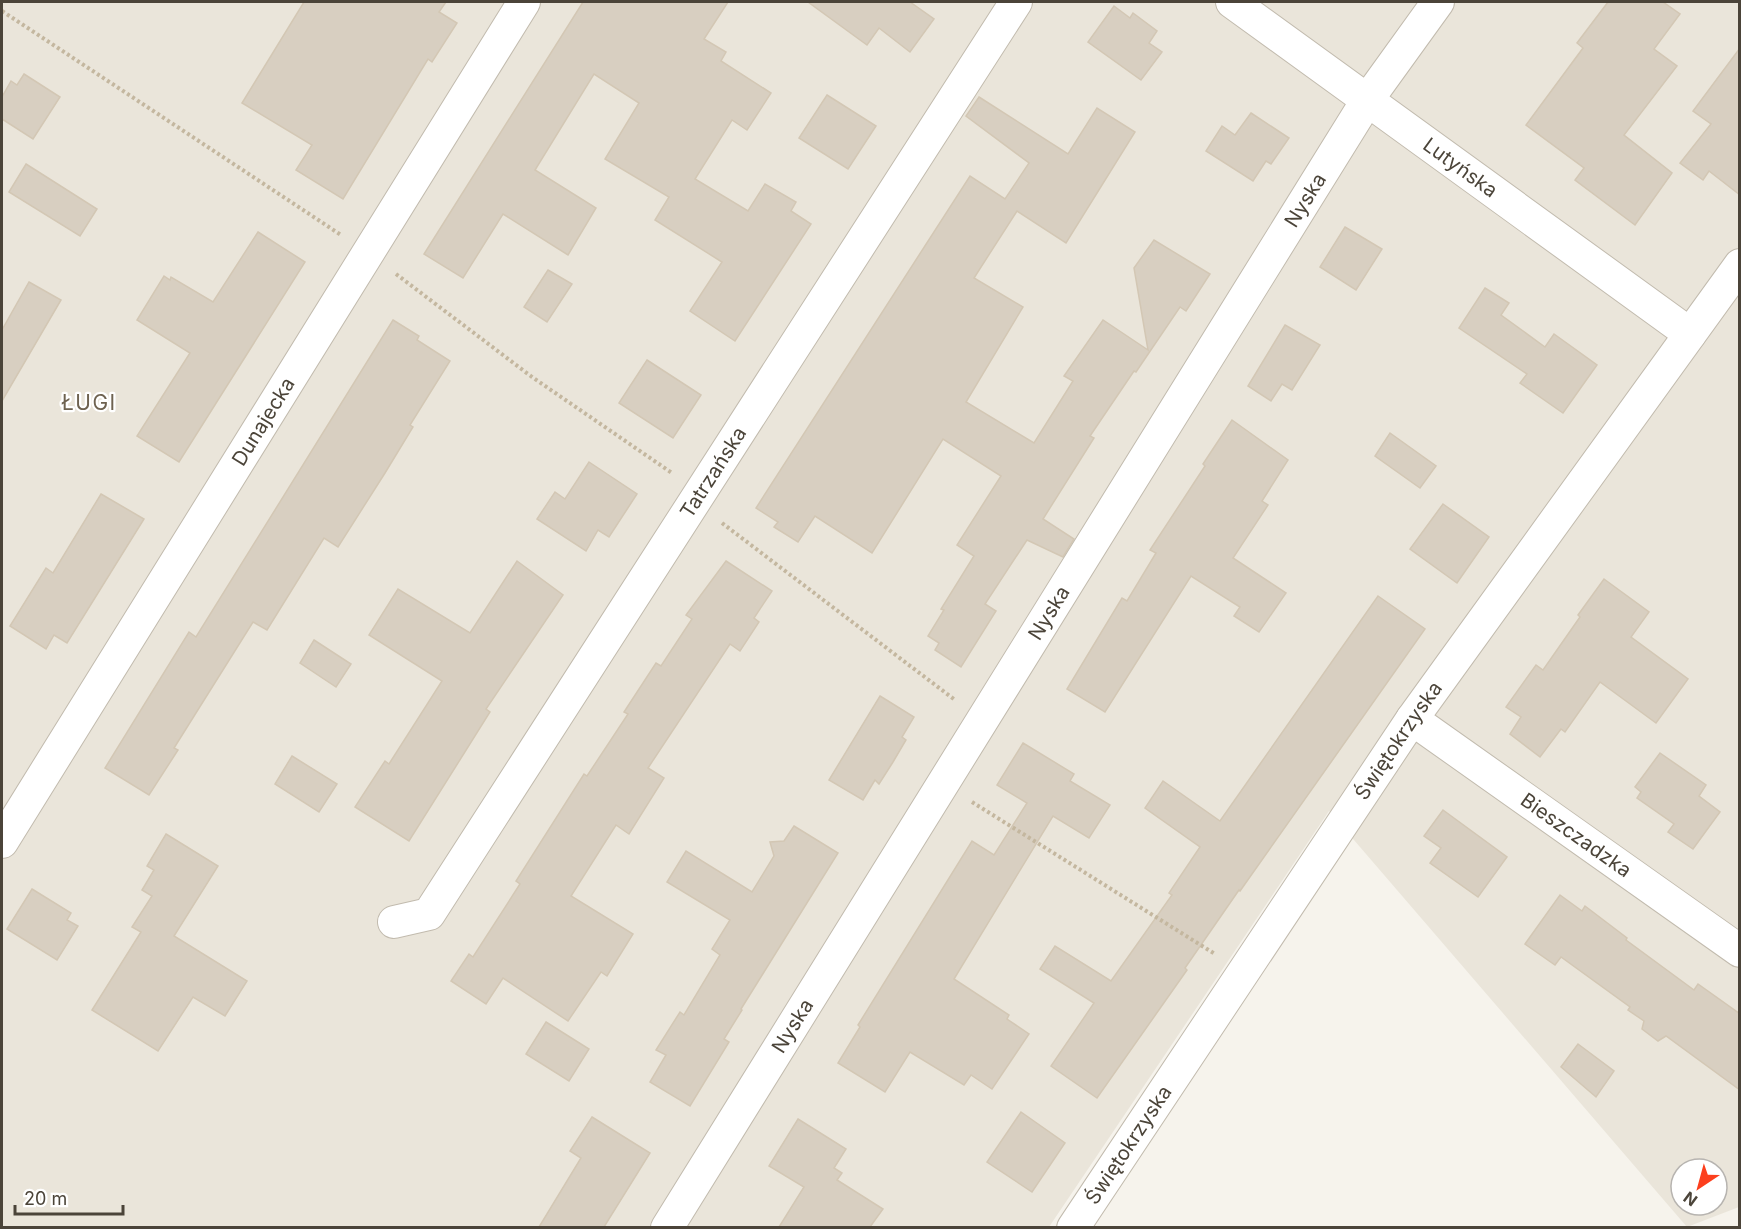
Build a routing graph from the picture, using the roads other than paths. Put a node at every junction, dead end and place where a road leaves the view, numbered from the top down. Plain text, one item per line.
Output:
1 (524, 2) edge
2 (1016, 2) edge
3 (1232, 2) edge
4 (1438, 2) edge
5 (1368, 99) junction
6 (1740, 265) edge
7 (1690, 334) junction
8 (1412, 719) junction
9 (2, 842) edge
10 (394, 922) dead end
11 (1740, 951) edge
12 (666, 1227) edge
13 (1073, 1227) edge

1 - 9 street, Dunajecka
2 - 10 street, Tatrzańska
3 - 5 street, Lutyńska
4 - 5 street, Nyska
5 - 7 street, Lutyńska
5 - 12 street, Nyska
6 - 7 street, Świętokrzyska
7 - 8 street, Świętokrzyska
8 - 11 street, Bieszczadzka
8 - 13 street, Świętokrzyska

